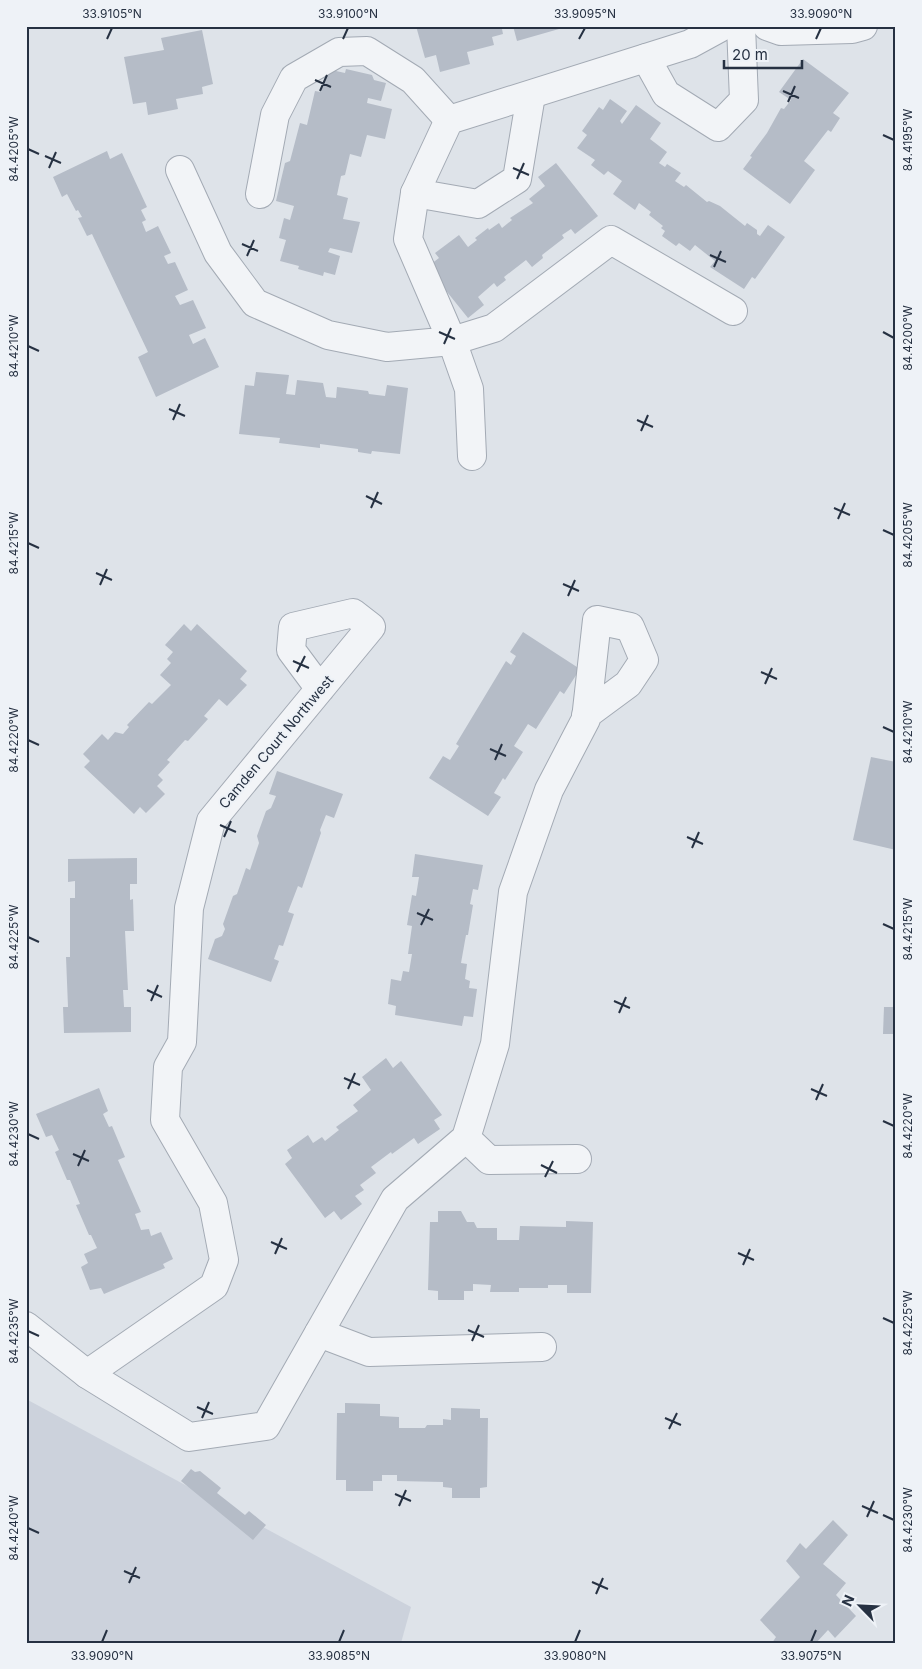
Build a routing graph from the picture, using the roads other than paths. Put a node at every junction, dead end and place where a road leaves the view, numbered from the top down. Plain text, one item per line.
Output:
1 (723, 26) edge
2 (742, 26) edge
3 (767, 26) edge
4 (863, 26) edge
5 (646, 58) junction
6 (531, 94) junction
7 (449, 120) junction
8 (180, 170) dead end
9 (415, 193) junction
10 (260, 194) dead end
11 (733, 311) dead end
12 (452, 341) junction
13 (472, 456) dead end
14 (320, 689) junction
15 (586, 716) dead end
16 (466, 1138) junction
17 (577, 1159) dead end
18 (26, 1326) edge
19 (319, 1333) junction
20 (542, 1347) dead end
21 (87, 1374) junction

1 - 5 street
2 - 5 street
3 - 4 street
5 - 6 street
6 - 7 street
6 - 9 street
7 - 9 street
7 - 10 street
8 - 12 street
9 - 12 street
11 - 12 street
12 - 13 street
14 - 14 street, Camden Court Northwest
14 - 21 street, Camden Court Northwest
15 - 16 street
16 - 17 street
16 - 19 street
18 - 21 street
19 - 20 street
19 - 21 street

